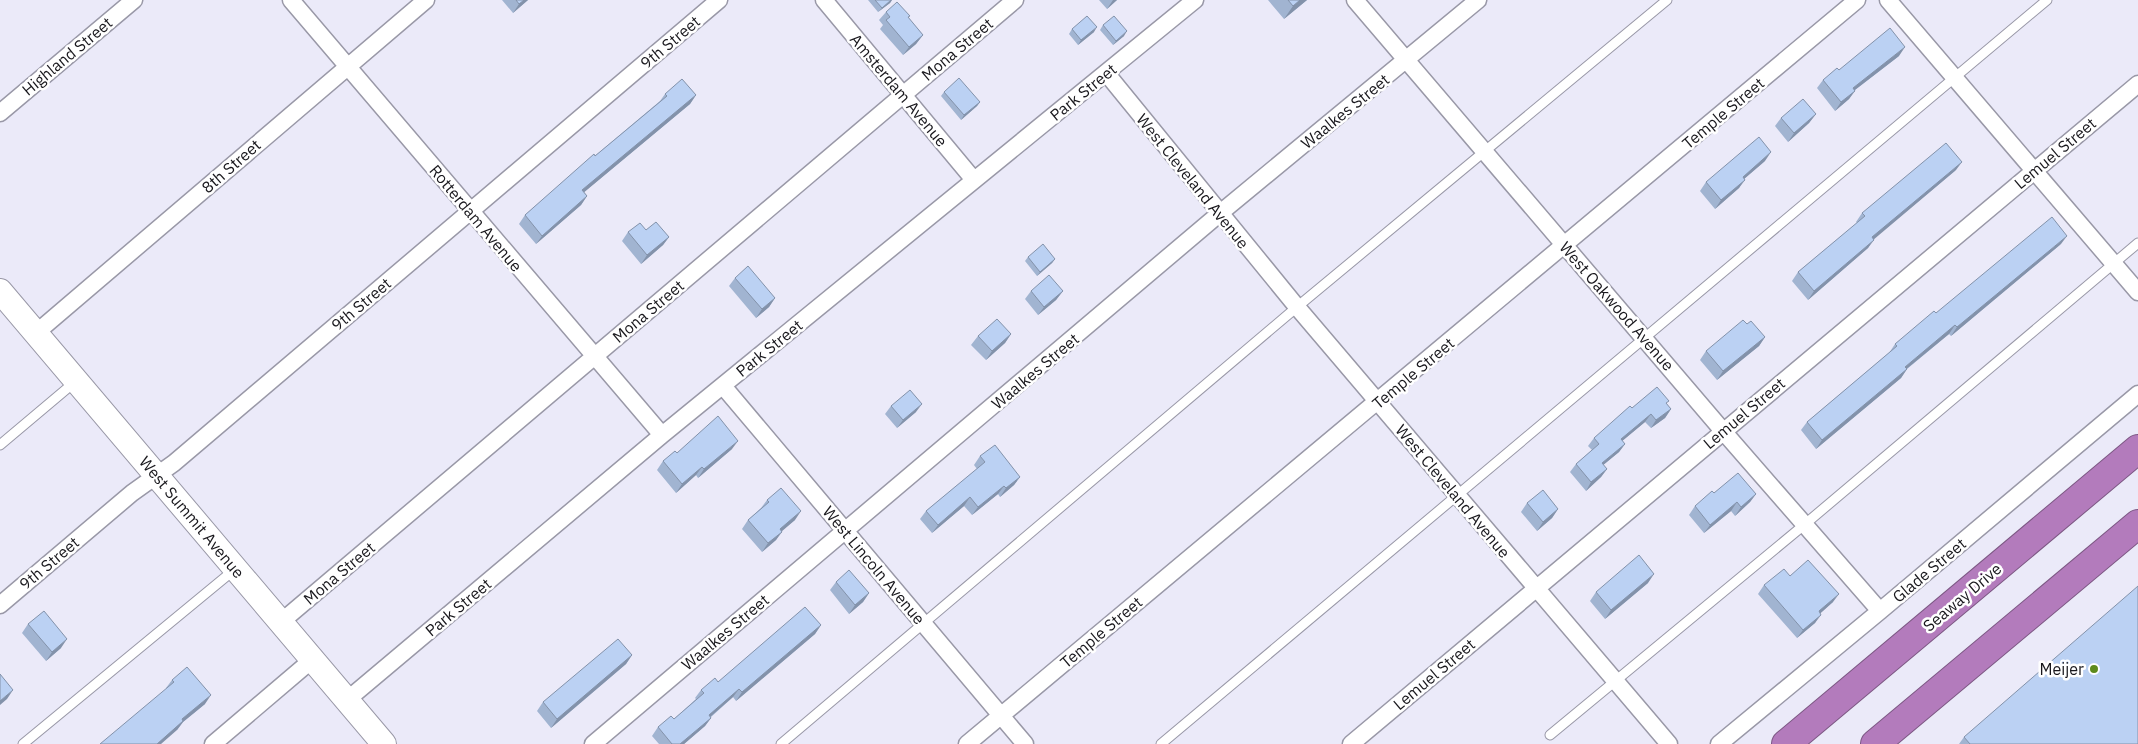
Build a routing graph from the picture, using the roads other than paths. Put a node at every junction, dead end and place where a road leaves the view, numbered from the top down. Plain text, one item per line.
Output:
1 (134, 0) edge
2 (291, 0) edge
3 (426, 0) edge
4 (719, 0) edge
5 (824, 0) edge
6 (1015, 0) edge
7 (1195, 0) edge
8 (1355, 0) edge
9 (1478, 0) edge
10 (1668, 0) edge
11 (1857, 0) edge
12 (1888, 0) edge
13 (2047, 0) edge
14 (1406, 61) junction
15 (347, 66) junction
16 (1106, 74) junction
17 (1954, 78) junction
18 (2138, 84) edge
19 (904, 94) junction
20 (0, 113) edge
21 (1484, 152) junction
22 (2034, 171) junction
23 (974, 180) junction
24 (471, 211) junction
25 (1219, 214) junction
26 (2138, 243) edge
27 (1565, 246) junction
28 (2114, 263) junction
29 (0, 291) edge
30 (2138, 292) edge
31 (1297, 307) junction
32 (36, 333) junction
33 (1644, 338) junction
34 (595, 357) junction
35 (76, 381) junction
36 (723, 386) junction
37 (2138, 394) edge
38 (1378, 402) junction
39 (1723, 431) junction
40 (662, 435) junction
41 (0, 445) edge
42 (2138, 449) edge
43 (156, 475) junction
44 (1457, 495) junction
45 (2138, 524) edge
46 (1804, 525) junction
47 (844, 530) junction
48 (236, 568) junction
49 (1535, 588) junction
50 (0, 605) edge
51 (1880, 611) junction
52 (281, 622) junction
53 (924, 623) junction
54 (313, 659) junction
55 (1616, 680) junction
56 (347, 700) junction
57 (1001, 715) junction
58 (1550, 735) dead end
59 (23, 744) edge
60 (213, 744) edge
61 (384, 744) edge
62 (593, 744) edge
63 (781, 744) edge
64 (967, 744) edge
65 (1025, 744) edge
66 (1161, 744) edge
67 (1351, 744) edge
68 (1669, 744) edge
69 (1719, 744) edge
70 (1786, 744) edge
71 (1875, 744) edge

1 - 20 street, Highland Street
2 - 15 street, Rotterdam Avenue
3 - 15 street, 8th Street
4 - 24 street, 9th Street
5 - 19 street, Amsterdam Avenue
6 - 19 street, Mona Street
7 - 16 street, Park Street
8 - 14 street, West Oakwood Avenue
9 - 14 street, Waalkes Street
10 - 21 lane
11 - 27 street, Temple Street
12 - 17 street
13 - 17 lane
14 - 21 street, West Oakwood Avenue
14 - 25 street, Waalkes Street
15 - 24 street, Rotterdam Avenue
15 - 32 street, 8th Street
16 - 23 street, Park Street
16 - 25 street, West Cleveland Avenue
17 - 22 street
17 - 33 lane
18 - 22 street, Lemuel Street
19 - 23 street, Amsterdam Avenue
19 - 34 street, Mona Street
21 - 27 street, West Oakwood Avenue
21 - 31 lane
22 - 28 street
22 - 39 street, Lemuel Street
23 - 36 street, Park Street
24 - 34 street, Rotterdam Avenue
24 - 43 street, 9th Street
25 - 31 street, West Cleveland Avenue
25 - 47 street, Waalkes Street
26 - 28 lane
27 - 33 street, West Oakwood Avenue
27 - 38 street, Temple Street
28 - 30 street
28 - 46 lane
29 - 32 street, West Summit Avenue
31 - 38 street, West Cleveland Avenue
31 - 53 lane
32 - 35 street, West Summit Avenue
33 - 39 street, West Oakwood Avenue
33 - 44 lane
34 - 40 street, Rotterdam Avenue
34 - 52 street, Mona Street
35 - 41 lane
35 - 43 street, West Summit Avenue
36 - 40 street, Park Street
36 - 47 street, West Lincoln Avenue
37 - 51 street, Glade Street
38 - 44 street, West Cleveland Avenue
38 - 57 street, Temple Street
39 - 46 street, West Oakwood Avenue
39 - 49 street, Lemuel Street
40 - 56 street, Park Street
42 - 70 highway, Seaway Drive
43 - 48 street, West Summit Avenue
43 - 50 street, 9th Street
44 - 49 street, West Cleveland Avenue
44 - 66 lane
45 - 71 highway
46 - 51 street, West Oakwood Avenue
46 - 55 lane
47 - 53 street, West Lincoln Avenue
47 - 62 street, Waalkes Street
48 - 52 street, West Summit Avenue
48 - 59 lane
49 - 55 street, West Cleveland Avenue
49 - 67 street, Lemuel Street
51 - 69 street, Glade Street
52 - 54 street, West Summit Avenue
53 - 57 street, West Lincoln Avenue
53 - 63 lane
54 - 56 street, West Summit Avenue
54 - 60 street
55 - 58 lane
55 - 68 street, West Cleveland Avenue
56 - 61 street, West Summit Avenue
57 - 64 street, Temple Street
57 - 65 street, West Lincoln Avenue

